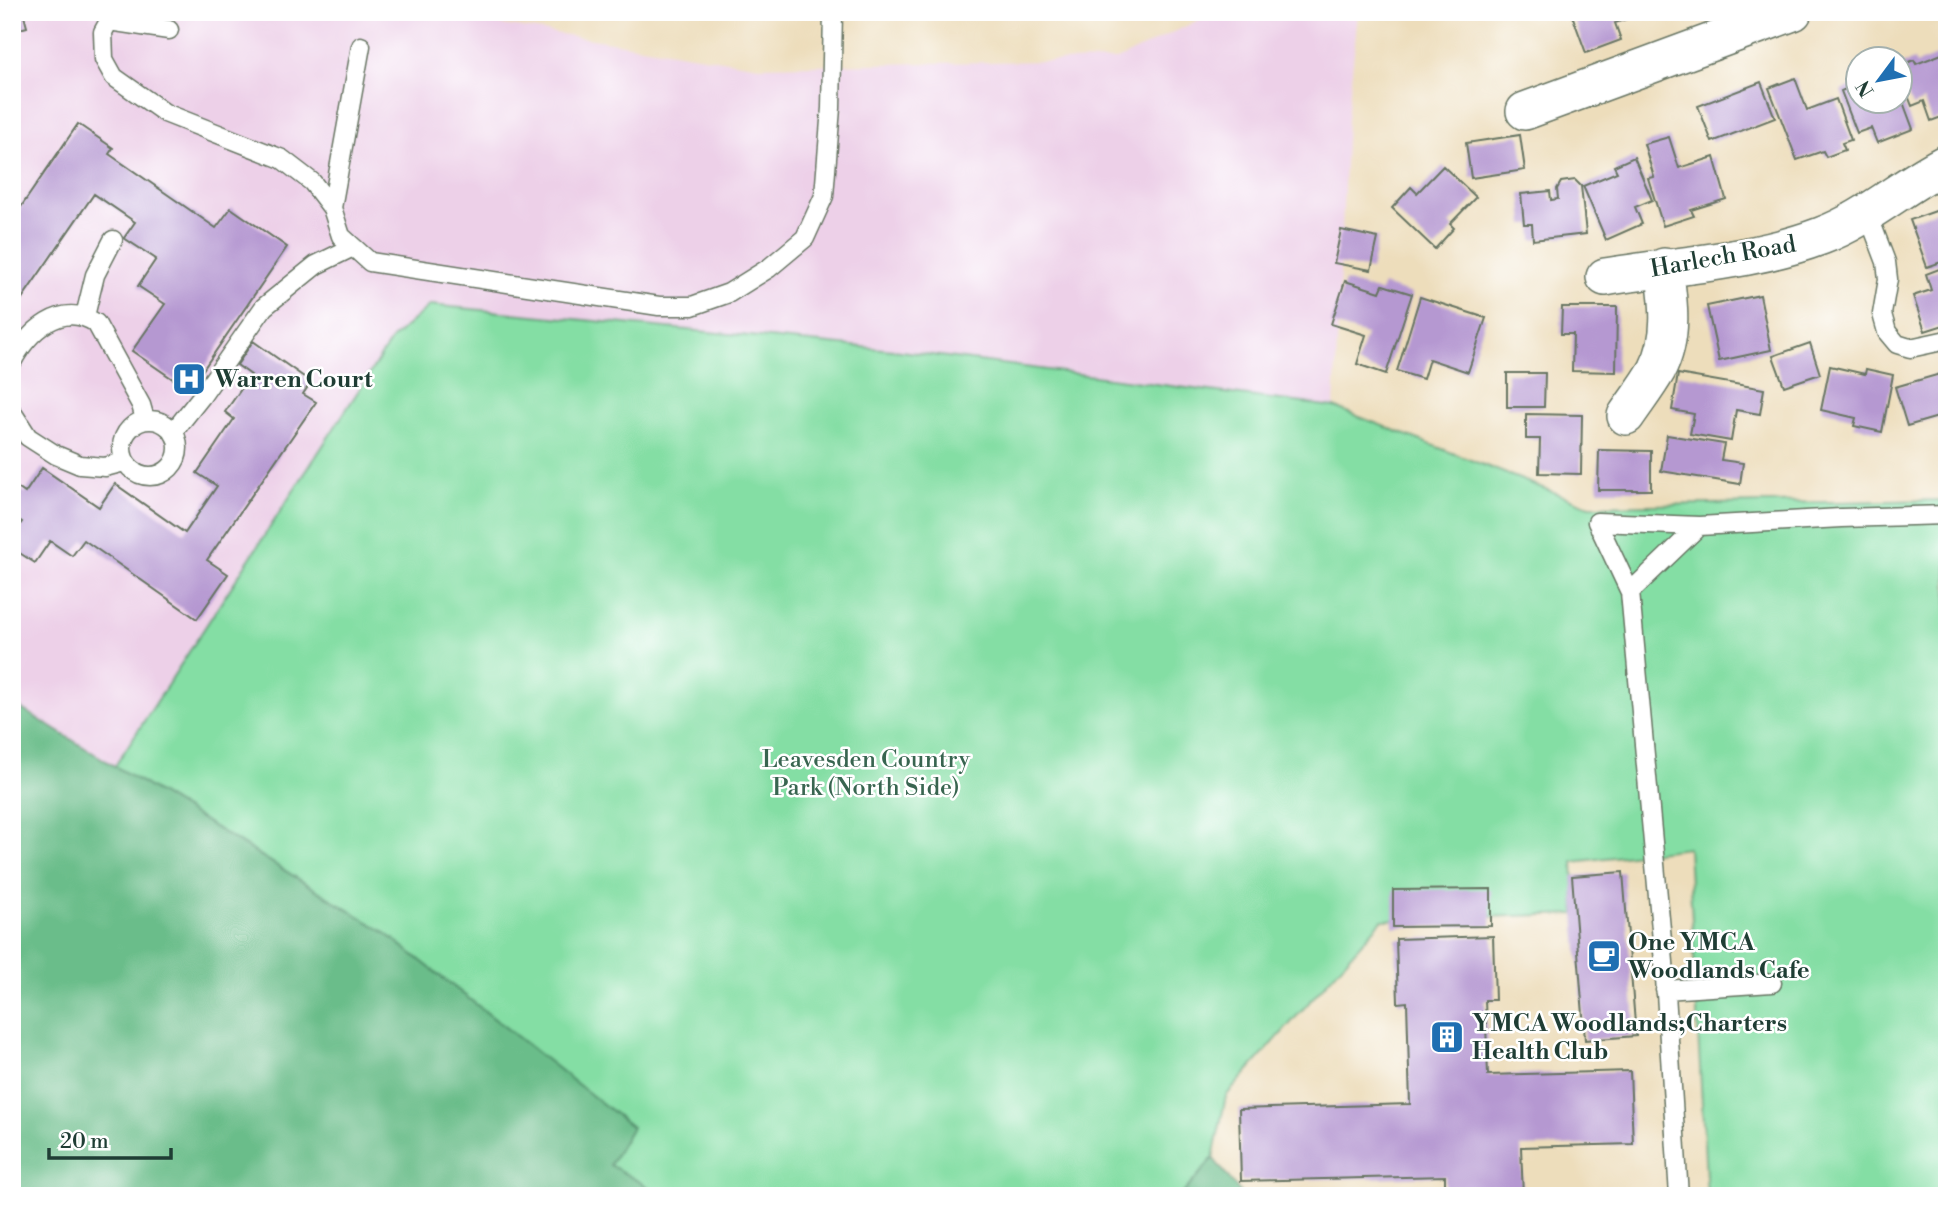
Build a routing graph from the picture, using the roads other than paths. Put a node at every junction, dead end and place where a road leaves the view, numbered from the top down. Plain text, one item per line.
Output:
1 (833, 12) edge
2 (1793, 12) edge
3 (169, 30) dead end
4 (360, 46) dead end
5 (1525, 111) dead end
6 (1947, 163) edge
7 (332, 208) junction
8 (1867, 212) junction
9 (113, 240) dead end
10 (353, 247) junction
11 (1664, 267) junction
12 (1605, 277) dead end
13 (85, 316) junction
14 (1947, 340) edge
15 (12, 362) edge
16 (12, 412) edge
17 (1626, 416) dead end
18 (145, 419) junction
19 (174, 431) junction
20 (124, 462) junction
21 (1947, 515) edge
22 (1699, 526) junction
23 (1630, 592) junction
24 (1772, 983) dead end
25 (1665, 990) junction
26 (1679, 1196) edge

1 - 10 lane
2 - 5 street
3 - 7 lane
4 - 7 lane
6 - 8 street, Harlech Road
7 - 10 lane
8 - 11 street, Harlech Road
8 - 14 lane
9 - 13 lane
10 - 19 lane
11 - 12 street, Harlech Road
11 - 17 street
13 - 15 lane
13 - 18 lane
16 - 20 lane
18 - 19 lane
18 - 20 lane
19 - 20 lane
21 - 22 lane
22 - 23 lane
22 - 23 lane
23 - 25 lane
24 - 25 lane
25 - 26 lane

